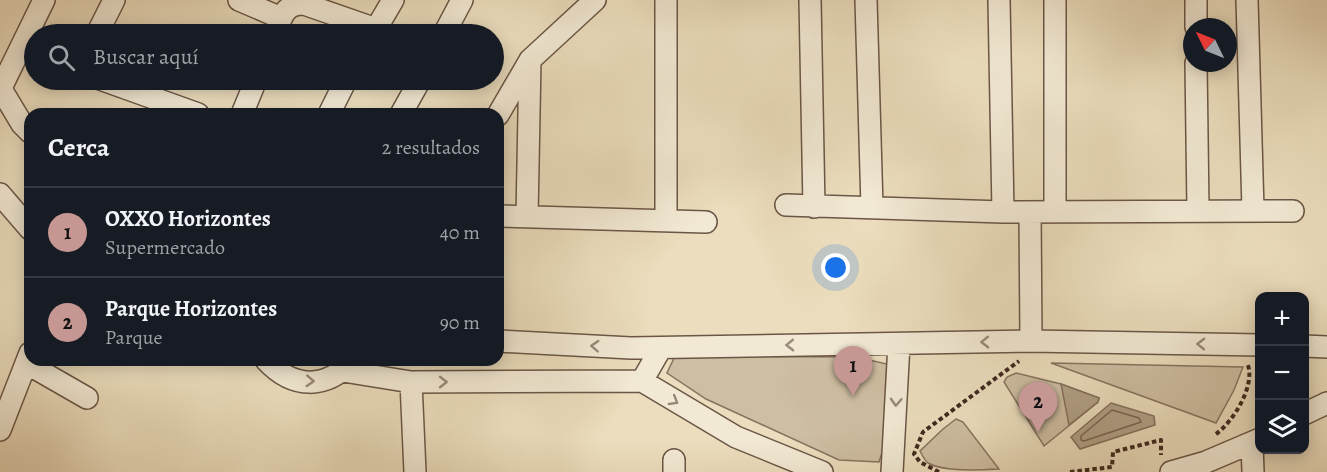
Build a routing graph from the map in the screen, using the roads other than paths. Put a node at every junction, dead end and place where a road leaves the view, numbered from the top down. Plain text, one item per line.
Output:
1 (44, 0) edge
2 (114, 0) edge
3 (239, 0) edge
4 (336, 0) edge
5 (462, 0) edge
6 (595, 0) edge
7 (666, 0) edge
8 (810, 0) edge
9 (866, 0) edge
10 (999, 0) edge
11 (1055, 0) edge
12 (1196, 0) edge
13 (1247, 0) edge
14 (304, 2) edge
15 (1196, 18) edge
16 (381, 20) edge
17 (32, 24) edge
18 (103, 24) edge
19 (275, 24) edge
20 (279, 24) edge
21 (449, 24) edge
22 (24, 40) edge
23 (530, 60) junction
24 (1196, 72) edge
25 (0, 89) edge
26 (131, 90) edge
27 (252, 90) edge
28 (341, 90) edge
29 (414, 90) edge
30 (181, 108) edge
31 (244, 108) edge
32 (332, 108) edge
33 (404, 108) edge
34 (503, 108) edge
35 (24, 126) edge
36 (0, 194) edge
37 (786, 205) dead end
38 (814, 207) junction
39 (872, 207) junction
40 (1198, 210) junction
41 (1252, 210) junction
42 (1293, 211) dead end
43 (1003, 212) junction
44 (1030, 212) junction
45 (1055, 212) junction
46 (504, 216) edge
47 (527, 216) junction
48 (666, 219) junction
49 (24, 222) edge
50 (706, 222) dead end
51 (504, 341) edge
52 (900, 344) junction
53 (1255, 345) edge
54 (1309, 346) edge
55 (1327, 347) edge
56 (661, 348) junction
57 (1026, 350) junction
58 (25, 366) edge
59 (40, 366) edge
60 (273, 366) edge
61 (348, 366) edge
62 (642, 381) junction
63 (411, 382) junction
64 (87, 398) dead end
65 (1327, 403) edge
66 (1309, 412) edge
67 (0, 430) edge
68 (1255, 441) edge
69 (1255, 451) edge
70 (1171, 463) edge
71 (415, 472) edge
72 (822, 472) edge
73 (892, 472) edge
74 (1253, 472) edge

1 - 17 street
2 - 18 street
3 - 19 street
4 - 16 street
5 - 21 street
6 - 23 street
7 - 48 street
8 - 38 street
9 - 39 street
10 - 43 street
11 - 45 street
12 - 15 street
13 - 41 street
14 - 16 street
14 - 20 street
22 - 25 street
23 - 34 street
23 - 47 street
24 - 40 street
25 - 35 street
26 - 30 street
27 - 31 street
28 - 32 street
29 - 33 street
36 - 49 street
37 - 38 street
38 - 39 street
39 - 43 street
40 - 41 street
40 - 45 street
41 - 42 street
43 - 44 street
44 - 45 street
44 - 57 street
46 - 47 street
47 - 48 street
48 - 50 street
56 -> 51 street
52 -> 56 street
57 -> 52 street
52 -> 73 street
53 -> 57 street
54 - 55 street
56 - 62 street
58 - 67 street
59 - 64 street
60 -> 61 street
61 - 63 street
63 -> 62 street
62 -> 72 street
63 - 71 street
65 - 66 street
68 - 70 street
69 - 74 street

